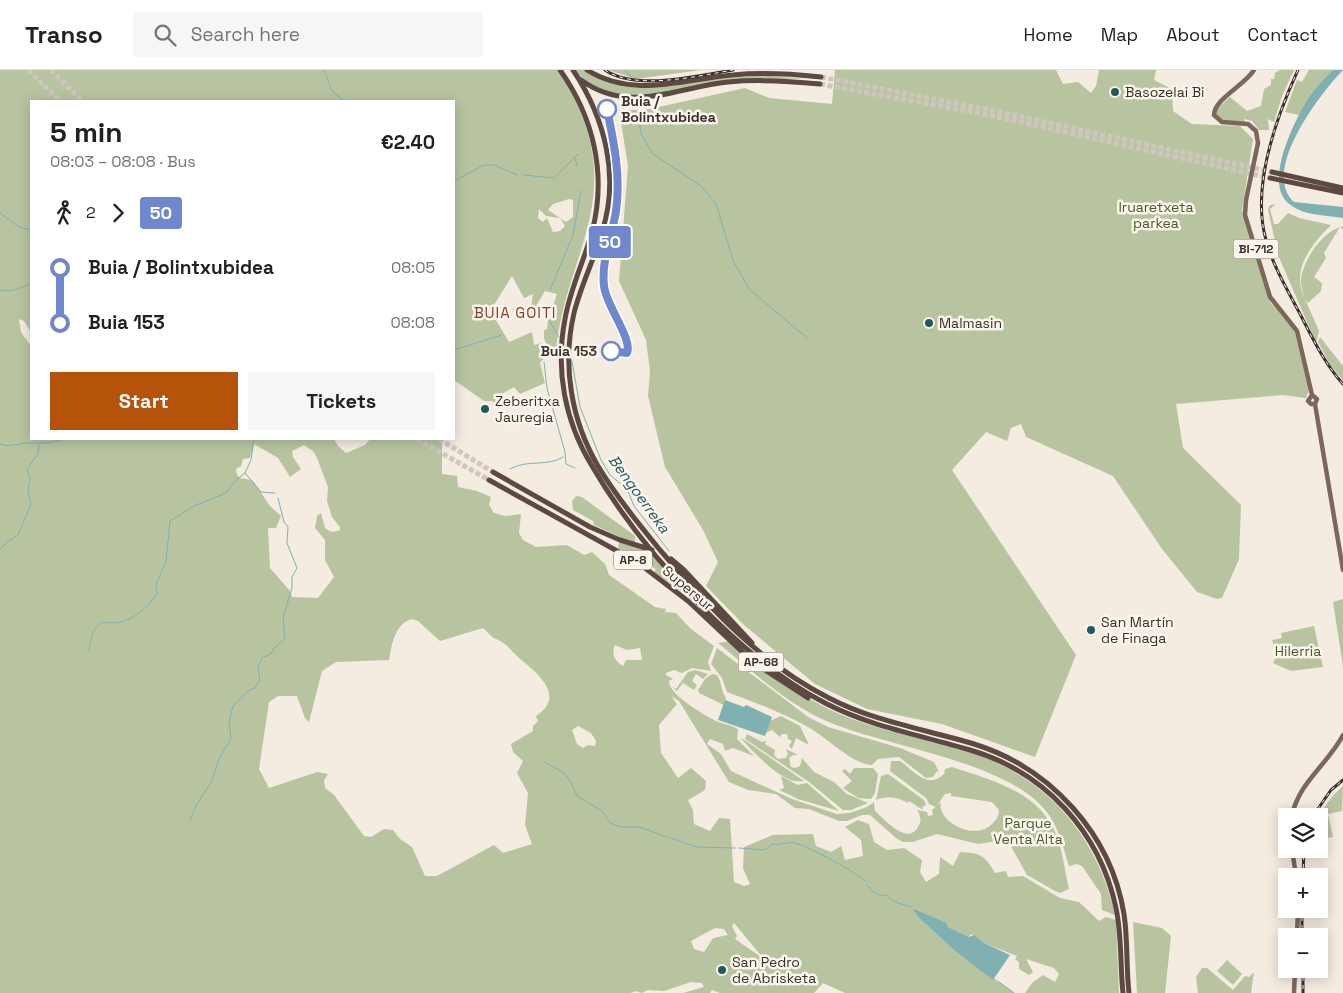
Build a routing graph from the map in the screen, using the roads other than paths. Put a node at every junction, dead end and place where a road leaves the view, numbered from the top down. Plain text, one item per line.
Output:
1 (560, 70) edge
2 (571, 70) edge
3 (587, 70) edge
4 (1254, 70) edge
5 (821, 77) tunnel mouth
6 (820, 84) tunnel mouth
7 (1274, 172) tunnel mouth
8 (1272, 179) tunnel mouth
9 (1343, 188) edge
10 (1343, 194) edge
11 (494, 472) tunnel mouth
12 (489, 480) tunnel mouth
13 (1343, 570) edge
14 (762, 654) junction
15 (864, 720) junction
16 (1343, 735) edge
17 (1294, 808) edge
18 (1295, 978) edge
19 (1123, 993) edge
20 (1129, 993) edge
21 (1294, 993) edge

1 - 15 highway, AP-68
2 - 6 highway
2 - 14 highway, AP-68
3 - 5 highway
4 - 13 main road, BI-712
7 - 9 highway
8 - 10 highway
11 - 14 highway, Supersur / AP-8
12 - 15 highway, Supersur / AP-8
14 - 20 highway, AP-68
15 - 19 highway, AP-68
16 - 17 main road
18 - 21 main road

